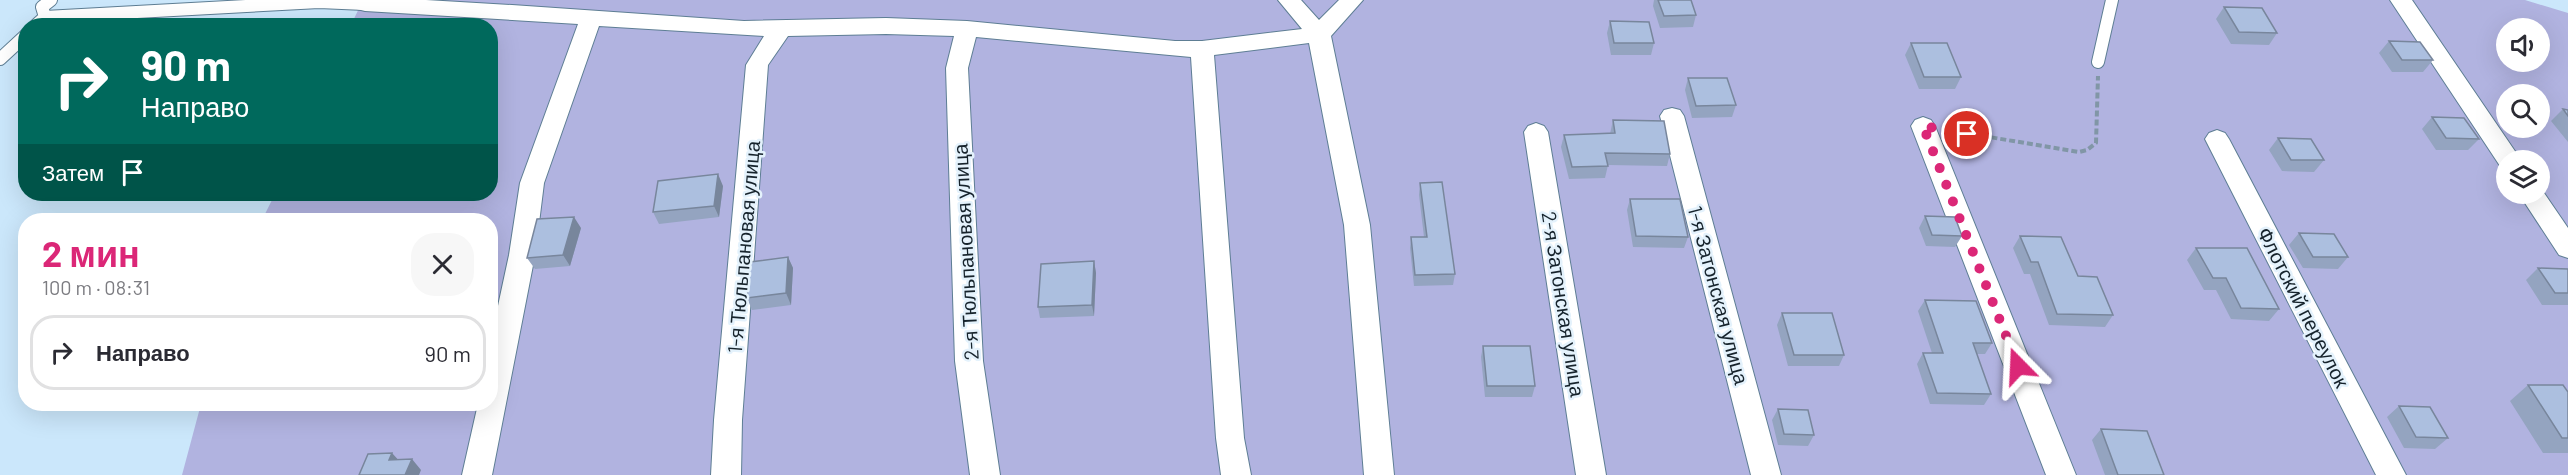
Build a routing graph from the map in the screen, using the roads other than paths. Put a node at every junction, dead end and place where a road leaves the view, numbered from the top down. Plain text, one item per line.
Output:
1 (51, 0) edge
2 (1289, 0) edge
3 (1352, 0) edge
4 (2112, 0) edge
5 (2401, 0) edge
6 (277, 2) edge
7 (366, 4) joint
8 (45, 17) joint
9 (591, 18) junction
10 (782, 27) junction
11 (967, 29) junction
12 (1319, 34) junction
13 (18, 42) edge
14 (1202, 49) junction
15 (0, 59) edge
16 (2098, 62) road end
17 (1672, 116) dead end
18 (1923, 126) road end
19 (1536, 132) dead end
20 (2217, 139) dead end
21 (2502, 150) edge
22 (2538, 204) edge
23 (2568, 248) edge
24 (498, 370) edge
25 (490, 411) edge
26 (477, 475) edge
27 (726, 475) edge
28 (984, 475) edge
29 (1236, 475) edge
30 (1378, 475) edge
31 (1591, 475) edge
32 (1766, 475) edge
33 (2061, 475) edge
34 (2391, 475) edge

1 - 8 lane
2 - 12 street
3 - 12 street
4 - 16 lane
5 - 21 street
6 - 7 lane
6 - 8 lane
7 - 9 street
9 - 10 street
9 - 24 street
10 - 11 street
10 - 27 street, 1-я Тюльпановая улица
11 - 14 street
11 - 28 street, 2-я Тюльпановая улица
12 - 14 street
12 - 30 street
13 - 15 lane
14 - 29 street
17 - 32 street, 1-я Затонская улица
18 - 33 street
19 - 31 street, 2-я Затонская улица
20 - 34 street, Флотский переулок
22 - 23 street
25 - 26 street

